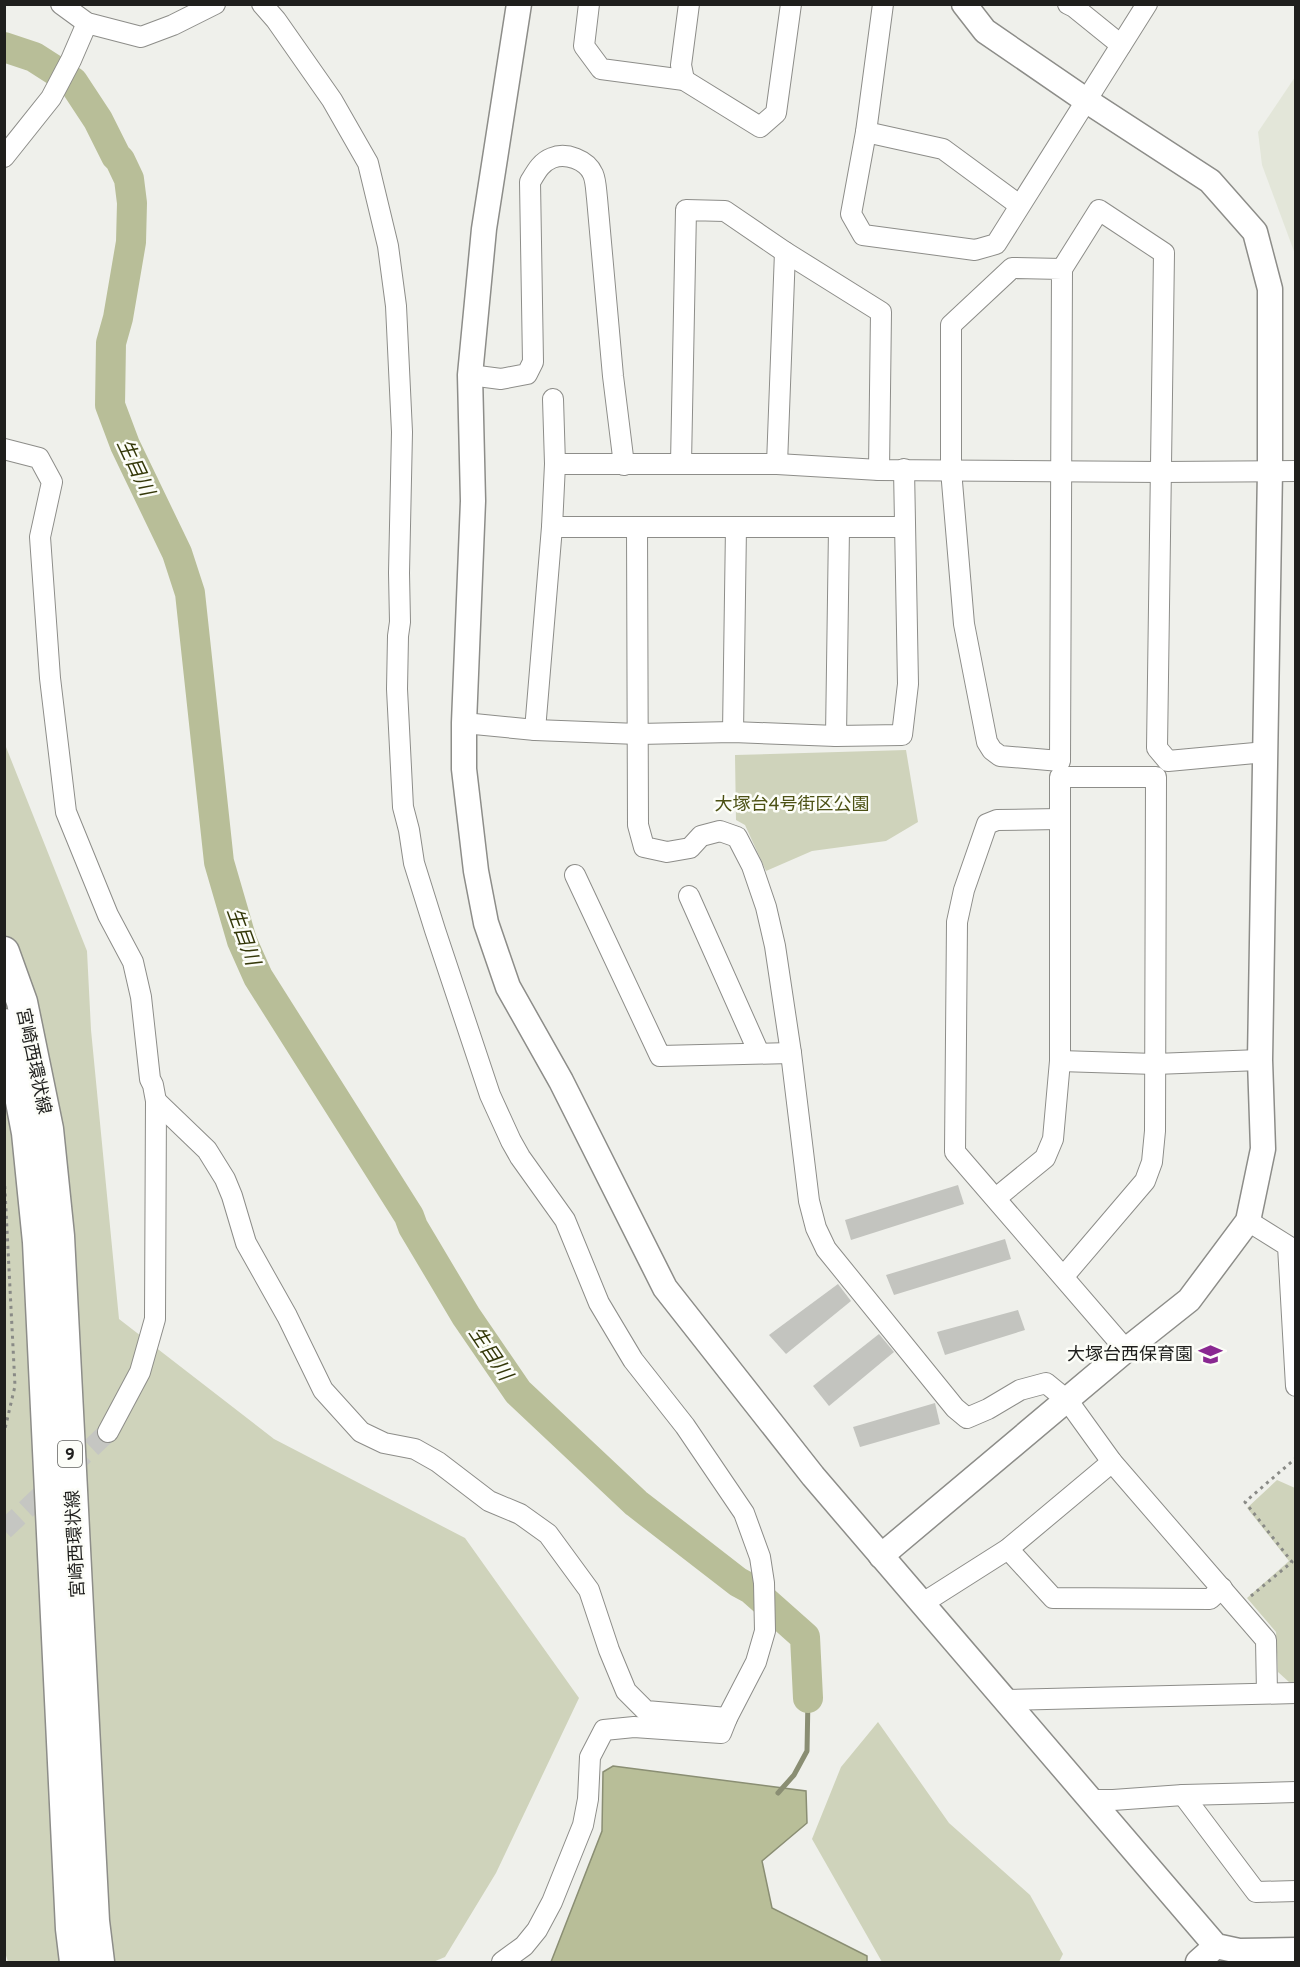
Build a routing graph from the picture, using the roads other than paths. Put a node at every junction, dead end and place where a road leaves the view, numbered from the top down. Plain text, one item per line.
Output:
1 (61, 4) edge
2 (215, 4) edge
3 (262, 4) edge
4 (519, 4) edge
5 (589, 4) edge
6 (689, 4) edge
7 (791, 4) edge
8 (883, 4) edge
9 (964, 4) edge
10 (1147, 4) edge
11 (1072, 5) edge
12 (87, 23) junction
13 (1121, 45) junction
14 (684, 80) junction
15 (1087, 101) junction
16 (866, 132) junction
17 (4, 157) edge
18 (1019, 206) junction
19 (785, 252) junction
20 (1062, 269) junction
21 (470, 375) junction
22 (553, 399) dead end
23 (4, 449) edge
24 (681, 463) junction
25 (555, 464) junction
26 (777, 464) junction
27 (624, 465) junction
28 (904, 469) junction
29 (879, 470) junction
30 (951, 470) junction
31 (1270, 470) junction
32 (1061, 471) junction
33 (1296, 471) edge
34 (1162, 472) junction
35 (552, 527) junction
36 (637, 527) junction
37 (905, 527) junction
38 (736, 528) junction
39 (838, 528) junction
40 (464, 723) junction
41 (535, 730) junction
42 (733, 732) junction
43 (638, 734) junction
44 (836, 736) junction
45 (1266, 752) junction
46 (1059, 819) junction
47 (575, 875) dead end
48 (689, 896) dead end
49 (4, 952) edge
50 (4, 1023) edge
51 (759, 1053) junction
52 (791, 1053) junction
53 (1260, 1060) junction
54 (1060, 1061) junction
55 (1155, 1064) junction
56 (156, 1101) junction
57 (996, 1198) junction
58 (1248, 1221) junction
59 (1064, 1276) junction
60 (1126, 1350) junction
61 (1296, 1386) edge
62 (1068, 1401) junction
63 (108, 1432) tunnel mouth
64 (1112, 1461) junction
65 (1008, 1549) junction
66 (881, 1556) junction
67 (1222, 1588) junction
68 (923, 1604) junction
69 (1296, 1693) edge
70 (1267, 1694) junction
71 (1005, 1700) junction
72 (727, 1718) junction
73 (1296, 1792) edge
74 (1183, 1795) junction
75 (1092, 1800) junction
76 (1296, 1892) edge
77 (1216, 1946) junction
78 (1296, 1950) edge
79 (75, 1962) edge
80 (99, 1962) edge
81 (502, 1962) edge
82 (1198, 1962) edge

1 - 12 street
2 - 12 street
3 - 72 street
4 - 21 street
5 - 14 street
6 - 14 street
7 - 14 street
8 - 16 street
9 - 15 street
10 - 13 street
11 - 13 street
12 - 17 street
13 - 15 street
15 - 18 street
15 - 31 street
16 - 18 street
16 - 18 street
19 - 24 street
19 - 26 street
19 - 29 street
20 - 30 street
20 - 32 street
20 - 34 street
21 - 27 street
21 - 40 street
22 - 25 street
23 - 56 street
24 - 26 street
24 - 27 street
25 - 27 street
25 - 35 street
26 - 29 street
28 - 29 street
28 - 30 street
28 - 37 street
30 - 32 street
30 - 32 street
31 - 33 street
31 - 34 street
31 - 45 street
32 - 34 street
34 - 45 street
35 - 36 street
35 - 41 street
36 - 38 street
36 - 43 street
37 - 39 street
37 - 44 street
38 - 39 street
38 - 42 street
39 - 44 street
40 - 41 street
40 - 66 street
41 - 43 street
42 - 43 street
42 - 44 street
43 - 52 street
45 - 53 street
46 - 54 street
46 - 55 street
46 - 57 street
47 - 51 street
48 - 51 street
49 - 80 main road, 宮崎西環状線 / 9
50 - 79 main road, 宮崎西環状線 / 9
51 - 52 street
52 - 62 street
53 - 55 street
53 - 58 street
54 - 55 street
54 - 57 street
55 - 59 street
56 - 63 street
56 - 72 street
57 - 59 street
58 - 60 street
58 - 61 street
59 - 60 street
60 - 62 street
62 - 64 street
62 - 66 street
64 - 65 street
64 - 67 street
65 - 67 street
65 - 68 street
66 - 68 street
67 - 70 street
68 - 71 street
69 - 70 street
70 - 71 street
71 - 75 street
72 - 81 street
73 - 74 street
74 - 75 street
74 - 76 street
75 - 77 street
77 - 78 street
77 - 82 street

